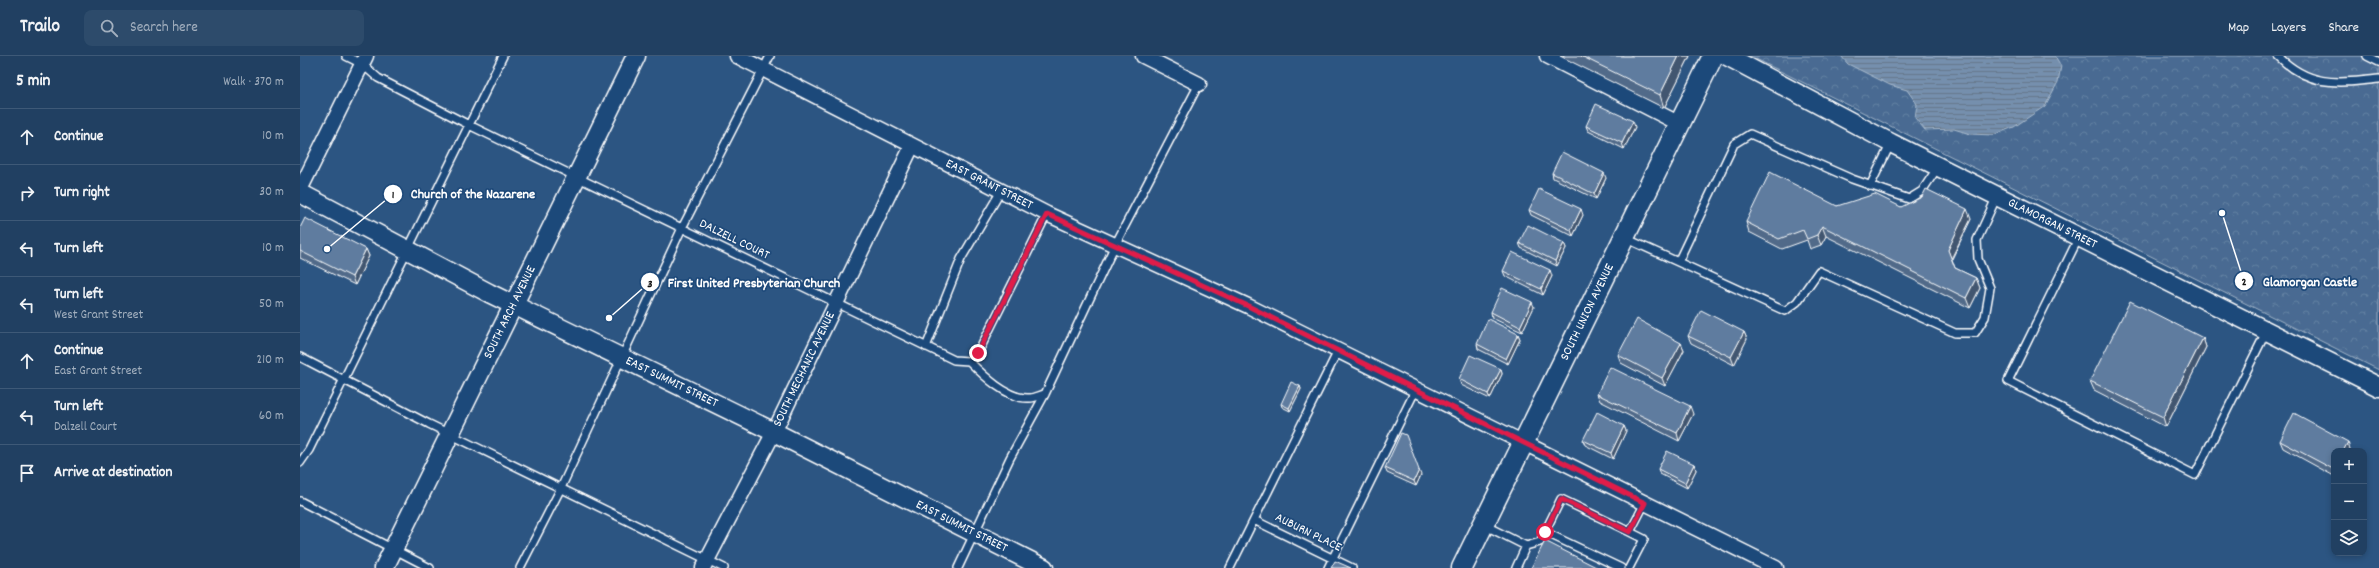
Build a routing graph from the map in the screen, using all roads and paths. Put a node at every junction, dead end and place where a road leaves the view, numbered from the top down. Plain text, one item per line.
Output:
1 (346, 56) edge
2 (503, 56) edge
3 (636, 56) edge
4 (737, 56) edge
5 (770, 56) edge
6 (1143, 56) edge
7 (1547, 56) edge
8 (1713, 56) edge
9 (1727, 56) edge
10 (2278, 56) edge
11 (2367, 56) edge
12 (364, 60) edge
13 (2379, 62) edge
14 (764, 70) junction
15 (2379, 80) edge
16 (1199, 84) joint
17 (1680, 124) junction
18 (469, 125) junction
19 (1891, 143) junction
20 (912, 146) junction
21 (1938, 167) junction
22 (575, 176) junction
23 (1870, 186) junction
24 (300, 191) edge
25 (1001, 191) junction
26 (1997, 196) junction
27 (1047, 214) junction
28 (682, 228) junction
29 (2079, 237) junction
30 (1624, 238) junction
31 (1115, 245) junction
32 (407, 249) junction
33 (1678, 262) junction
34 (835, 303) junction
35 (514, 305) junction
36 (2267, 330) junction
37 (926, 347) junction
38 (1338, 351) junction
39 (300, 357) edge
40 (622, 358) junction
41 (969, 361) junction
42 (344, 379) junction
43 (2379, 387) edge
44 (1416, 389) junction
45 (1045, 394) junction
46 (774, 432) junction
47 (450, 434) junction
48 (1524, 442) junction
49 (300, 463) edge
50 (561, 488) junction
51 (300, 501) edge
52 (1645, 503) junction
53 (1254, 520) junction
54 (1484, 524) junction
55 (975, 532) junction
56 (1545, 532) junction
57 (1630, 532) junction
58 (1526, 546) junction
59 (393, 550) junction
60 (1333, 559) junction
61 (705, 564) edge
62 (384, 568) edge
63 (430, 568) edge
64 (520, 568) edge
65 (724, 568) edge
66 (958, 568) edge
67 (1044, 568) edge
68 (1230, 568) edge
69 (1328, 568) edge
70 (1352, 568) edge
71 (1462, 568) edge
72 (1516, 568) edge
73 (1621, 568) edge
74 (1630, 568) edge
75 (1776, 568) edge

1 - 12 lane, DALZELL COURT
2 - 18 lane
3 - 22 street, SOUTH ARCH AVENUE
4 - 14 street, EAST GRANT STREET
5 - 14 lane
6 - 16 street
7 - 17 street
8 - 17 main road, SOUTH UNION AVENUE
9 - 19 street, GLAMORGAN STREET
10 - 15 lane
11 - 13 lane
12 - 18 lane, DALZELL COURT
12 - 24 street
14 - 20 street, EAST GRANT STREET
14 - 28 lane
16 - 31 lane
17 - 30 main road, SOUTH UNION AVENUE
18 - 22 lane, DALZELL COURT
18 - 32 lane
19 - 21 street, GLAMORGAN STREET
19 - 23 lane
20 - 25 street, EAST GRANT STREET
20 - 34 street, SOUTH MECHANIC AVENUE
21 - 23 lane
21 - 26 street, GLAMORGAN STREET
22 - 28 lane, DALZELL COURT
22 - 35 street, SOUTH ARCH AVENUE
23 - 33 lane
24 - 32 street, EAST SUMMIT STREET
25 - 27 street, EAST GRANT STREET
25 - 37 lane
26 - 29 street, GLAMORGAN STREET
26 - 33 lane
27 - 31 street, EAST GRANT STREET
27 - 41 lane
28 - 34 lane, DALZELL COURT
28 - 40 lane
29 - 36 street, GLAMORGAN STREET
29 - 36 lane
30 - 33 lane
30 - 48 main road, SOUTH UNION AVENUE
31 - 38 street, EAST GRANT STREET
31 - 45 lane
32 - 35 street, EAST SUMMIT STREET
32 - 42 lane
34 - 37 lane, DALZELL COURT
34 - 46 street, SOUTH MECHANIC AVENUE
35 - 40 street, EAST SUMMIT STREET
35 - 47 street, SOUTH ARCH AVENUE
36 - 43 street, GLAMORGAN STREET
37 - 41 lane, DALZELL COURT
38 - 44 street, EAST GRANT STREET
38 - 53 lane
39 - 42 lane
40 - 46 street, EAST SUMMIT STREET
40 - 50 lane
41 - 45 lane
42 - 47 lane
42 - 49 lane
44 - 48 street, EAST GRANT STREET
44 - 60 lane
45 - 55 lane
46 - 55 street, EAST SUMMIT STREET
46 - 61 street, SOUTH MECHANIC AVENUE
47 - 50 lane
47 - 59 street, SOUTH ARCH AVENUE
48 - 52 street, EAST GRANT STREET
48 - 54 main road, SOUTH UNION AVENUE
50 - 61 lane
50 - 64 lane
51 - 59 lane
52 - 57 lane
52 - 75 street, EAST GRANT STREET
53 - 60 lane, AUBURN PLACE
53 - 68 lane
54 - 58 lane
54 - 71 main road, SOUTH UNION AVENUE
55 - 66 lane
55 - 67 street, EAST SUMMIT STREET
56 - 57 lane
56 - 58 lane
56 - 73 lane
57 - 74 lane
58 - 72 lane
59 - 62 street, SOUTH ARCH AVENUE
59 - 63 lane
60 - 69 lane
60 - 70 lane, AUBURN PLACE
61 - 65 lane

